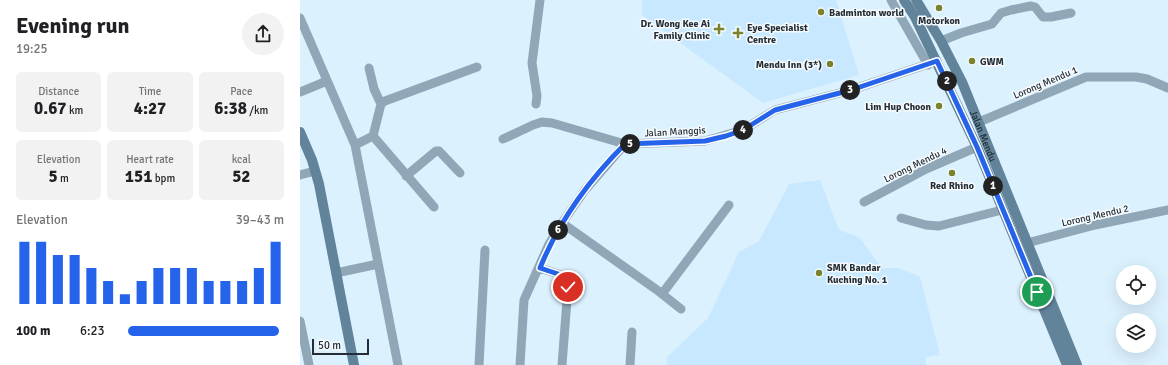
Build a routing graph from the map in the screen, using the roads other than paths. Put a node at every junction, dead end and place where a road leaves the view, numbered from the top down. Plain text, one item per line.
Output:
1 (540, 0) edge
2 (891, 0) edge
3 (904, 0) edge
4 (916, 0) edge
5 (1071, 13) dead end
6 (300, 18) edge
7 (941, 41) junction
8 (932, 63) junction
9 (477, 67) dead end
10 (369, 68) dead end
11 (327, 81) junction
12 (1168, 88) edge
13 (300, 92) edge
14 (381, 104) junction
15 (536, 104) dead end
16 (979, 122) junction
17 (300, 132) edge
18 (373, 136) junction
19 (502, 139) dead end
20 (625, 144) junction
21 (355, 145) junction
22 (977, 147) junction
23 (315, 171) junction
24 (460, 173) dead end
25 (300, 175) edge
26 (406, 176) junction
27 (864, 202) dead end
28 (729, 205) dead end
29 (434, 206) dead end
30 (1002, 210) junction
31 (1168, 210) edge
32 (902, 218) dead end
33 (562, 223) junction
34 (1027, 243) junction
35 (485, 250) dead end
36 (378, 264) junction
37 (540, 268) junction
38 (336, 273) junction
39 (662, 294) junction
40 (681, 309) dead end
41 (300, 322) edge
42 (632, 332) dead end
43 (309, 365) edge
44 (354, 365) edge
45 (398, 365) edge
46 (479, 365) edge
47 (520, 365) edge
48 (562, 365) edge
49 (630, 365) edge
50 (1067, 365) edge
51 (1077, 365) edge

1 - 15 street
2 - 8 street
3 - 8 main road, Jalan Mendu
4 - 7 main road, Jalan Mendu
5 - 7 street
6 - 11 street
7 - 16 main road, Jalan Mendu
8 - 20 street, Jalan Manggis
8 - 22 main road, Jalan Mendu
9 - 14 street
10 - 14 street
11 - 13 street
11 - 21 street
12 - 16 street, Lorong Mendu 1
14 - 18 street
16 - 34 main road, Jalan Mendu
17 - 23 main road
18 - 21 street
18 - 26 street
19 - 20 street, Jalan Manggis
20 - 33 street
21 - 36 street
22 - 27 street, Lorong Mendu 4
22 - 30 main road, Jalan Mendu
23 - 25 street
23 - 38 main road
24 - 26 street
26 - 29 street
28 - 39 street
30 - 32 street
30 - 50 main road, Jalan Mendu
31 - 34 street, Lorong Mendu 2
33 - 37 street
33 - 39 street
34 - 51 main road, Jalan Mendu
35 - 46 street
36 - 38 street
36 - 45 street
37 - 47 street
37 - 48 street
38 - 44 main road
39 - 40 street
41 - 43 street
42 - 49 street

